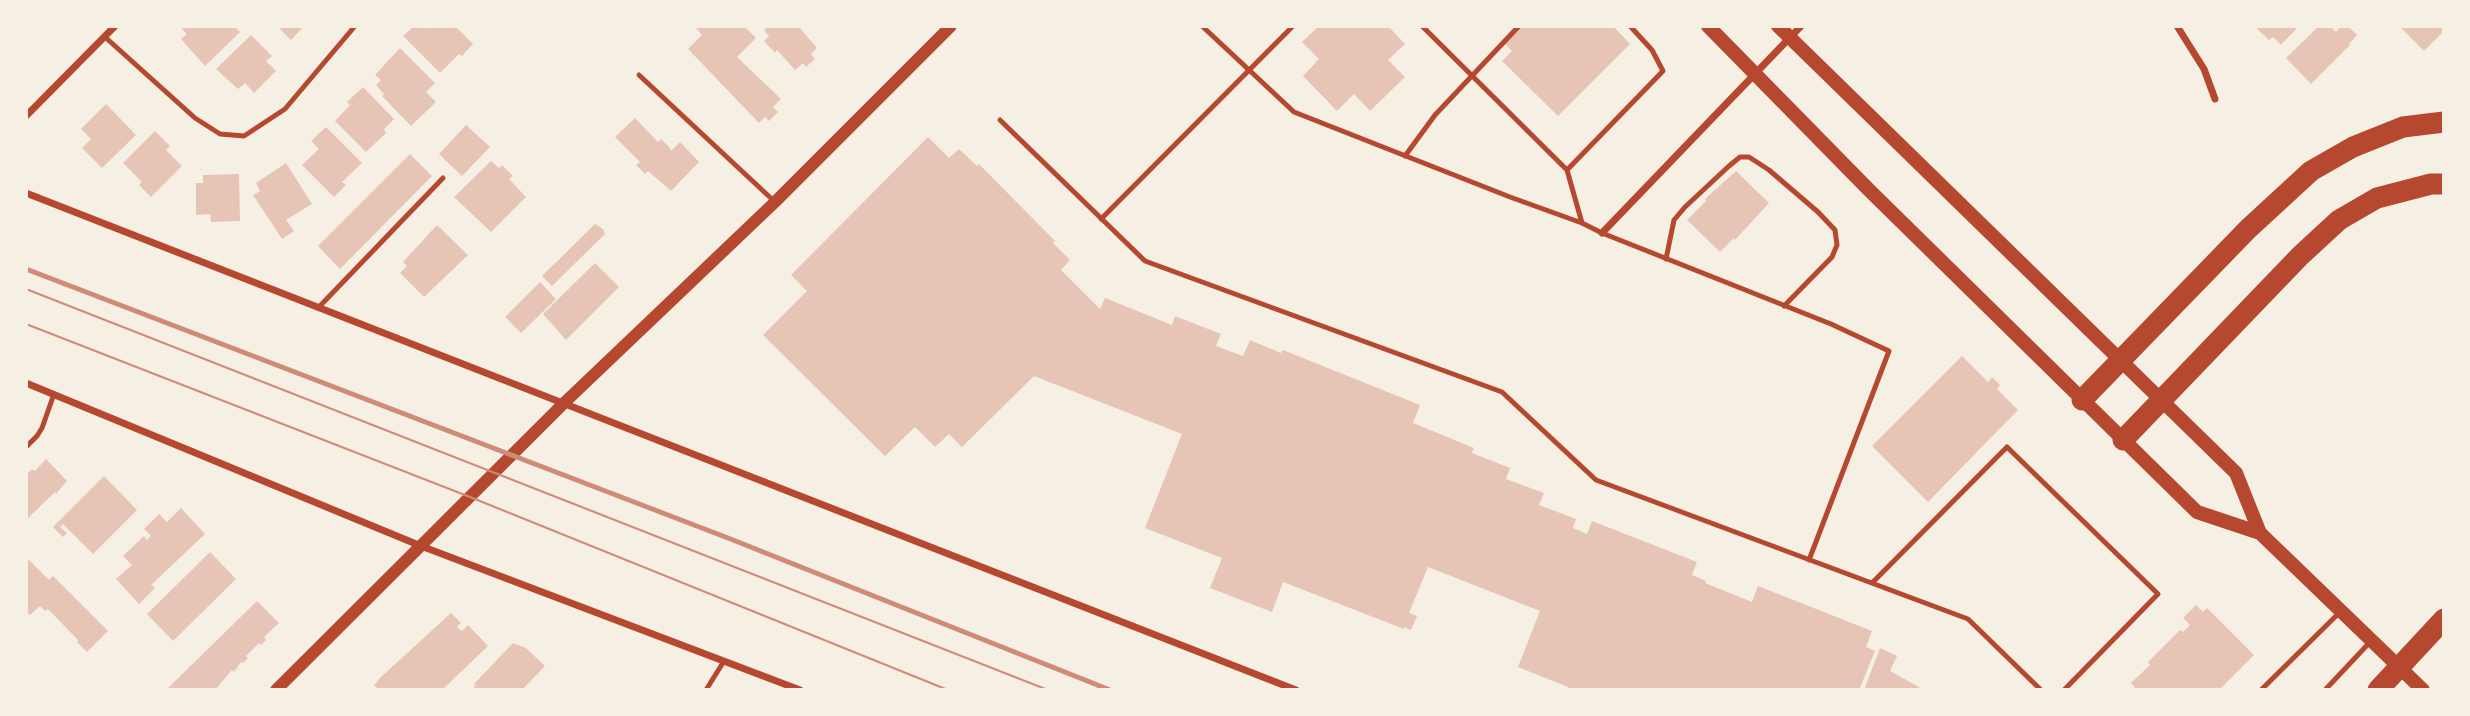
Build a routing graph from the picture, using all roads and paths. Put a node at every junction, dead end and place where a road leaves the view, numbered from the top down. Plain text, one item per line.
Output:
1 (115, 26) edge
2 (355, 26) edge
3 (951, 26) edge
4 (1202, 26) edge
5 (1293, 26) edge
6 (1422, 26) edge
7 (1519, 26) edge
8 (1630, 26) edge
9 (1708, 26) edge
10 (1778, 26) edge
11 (1801, 26) edge
12 (2177, 26) edge
13 (105, 37) junction
14 (1789, 38) junction
15 (1249, 69) junction
16 (1471, 74) junction
17 (1755, 74) junction
18 (639, 75) dead end
19 (2216, 99) dead end
20 (26, 116) edge
21 (1000, 120) dead end
22 (2444, 122) edge
23 (1405, 156) junction
24 (1567, 170) junction
25 (443, 178) dead end
26 (2444, 184) edge
27 (26, 193) edge
28 (775, 202) junction
29 (1101, 219) junction
30 (1582, 223) junction
31 (1602, 233) junction
32 (1666, 259) junction
33 (1784, 306) junction
34 (318, 308) junction
35 (2121, 360) junction
36 (26, 383) edge
37 (54, 394) junction
38 (2082, 400) junction
39 (2162, 400) junction
40 (563, 404) junction
41 (2123, 440) junction
42 (26, 447) edge
43 (2260, 533) junction
44 (421, 546) junction
45 (1809, 560) junction
46 (1872, 583) junction
47 (2341, 611) junction
48 (2444, 619) edge
49 (2371, 640) junction
50 (724, 661) junction
51 (276, 690) edge
52 (706, 690) edge
53 (800, 690) edge
54 (1296, 690) edge
55 (2042, 690) edge
56 (2064, 690) edge
57 (2261, 690) edge
58 (2326, 690) edge
59 (2378, 690) edge
60 (2423, 690) edge

1 - 13 street
2 - 13 lane
3 - 28 street
4 - 15 lane
5 - 15 lane
6 - 16 lane
7 - 16 lane
8 - 24 lane
9 - 17 main road
10 - 14 main road
11 - 14 street
12 - 19 street
13 - 20 street
14 - 17 street
14 - 35 main road
15 - 23 lane
15 - 29 lane
16 - 23 lane
16 - 24 lane
17 - 31 street
17 - 38 main road
18 - 28 lane
21 - 29 lane
22 - 35 highway
23 - 30 lane
24 - 30 lane
25 - 34 lane
26 - 39 highway
27 - 34 street
28 - 40 street
29 - 45 lane
30 - 31 lane
31 - 32 lane
32 - 33 lane
32 - 33 lane
33 - 45 lane
34 - 40 street
35 - 38 highway
35 - 39 main road
36 - 37 street
37 - 42 lane
37 - 44 street
38 - 41 main road
39 - 41 highway
39 - 43 main road
40 - 44 street
40 - 54 street
41 - 43 main road
43 - 47 main road
44 - 50 street
44 - 51 street
45 - 46 lane
46 - 55 lane
46 - 56 lane
47 - 49 main road
47 - 57 lane
48 - 59 highway
49 - 58 lane
49 - 60 main road
50 - 52 lane
50 - 53 street

